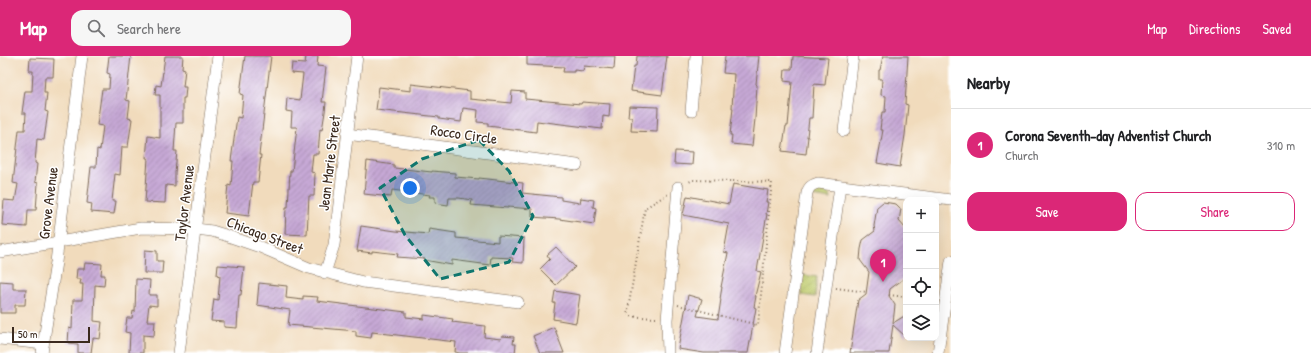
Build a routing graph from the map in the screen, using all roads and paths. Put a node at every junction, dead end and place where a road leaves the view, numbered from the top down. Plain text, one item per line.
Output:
1 (82, 56) edge
2 (218, 56) edge
3 (357, 56) edge
4 (696, 56) edge
5 (853, 56) edge
6 (691, 111) dead end
7 (844, 131) dead end
8 (347, 134) junction
9 (577, 165) dead end
10 (840, 186) junction
11 (678, 187) junction
12 (951, 200) edge
13 (196, 229) junction
14 (58, 242) junction
15 (0, 252) edge
16 (951, 261) edge
17 (325, 273) junction
18 (826, 286) junction
19 (867, 292) dead end
20 (889, 295) dead end
21 (903, 297) edge
22 (518, 302) dead end
23 (669, 302) junction
24 (667, 320) junction
25 (0, 339) edge
26 (43, 348) edge
27 (179, 353) edge
28 (668, 353) edge
29 (785, 353) edge
30 (817, 353) edge
31 (938, 353) edge

1 - 14 street, Grove Avenue
2 - 13 street, Taylor Avenue
3 - 8 street, Jean Marie Street
4 - 6 street
5 - 7 street
8 - 9 street, Rocco Circle
8 - 17 street, Jean Marie Street
10 - 12 street
10 - 18 street
10 - 29 street
11 - 23 street
11 - 23 path
11 - 24 path
13 - 14 street, Chicago Street
13 - 17 street, Chicago Street
13 - 27 street, Taylor Avenue
14 - 15 street, Chicago Street
14 - 26 street, Grove Avenue
16 - 31 street
17 - 22 street, Chicago Street
18 - 19 path
18 - 30 street
20 - 21 path
23 - 24 street
24 - 28 street
25 - 26 street

